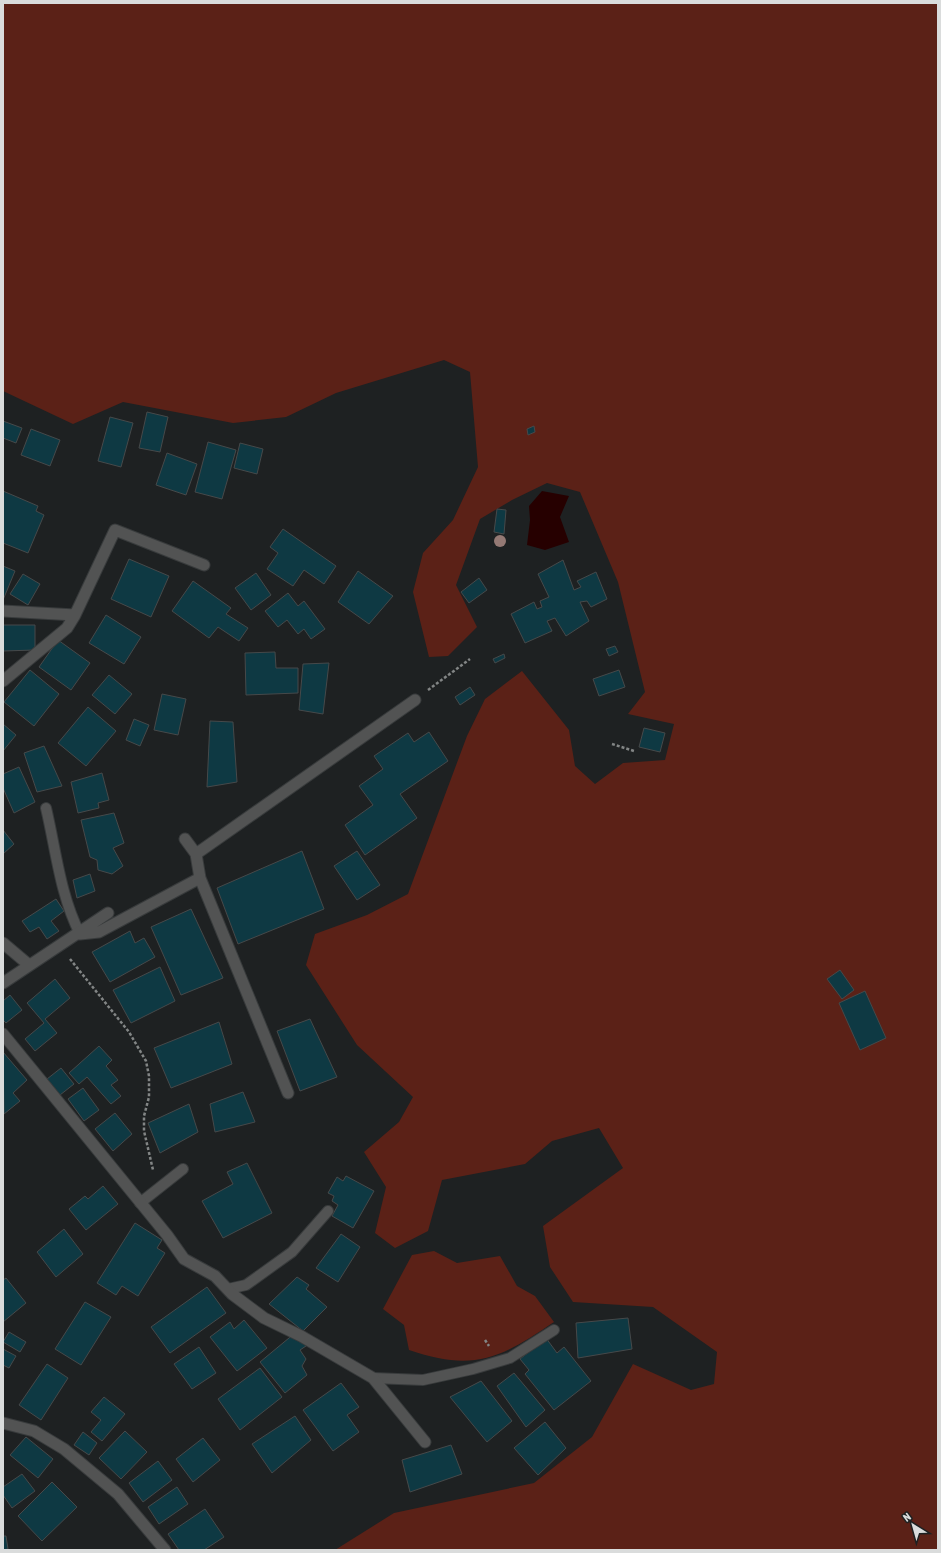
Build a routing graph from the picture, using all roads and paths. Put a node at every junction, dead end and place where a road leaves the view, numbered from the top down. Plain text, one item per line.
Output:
1 (204, 565) dead end
2 (3, 611) edge
3 (75, 615) junction
4 (470, 659) dead end
5 (3, 681) edge
6 (415, 700) joint
7 (612, 744) dead end
8 (634, 751) dead end
9 (46, 808) dead end
10 (185, 839) dead end
11 (196, 854) junction
12 (200, 878) junction
13 (108, 913) dead end
14 (80, 934) junction
15 (3, 943) edge
16 (60, 946) junction
17 (29, 965) junction
18 (3, 983) edge
19 (3, 1034) edge
20 (288, 1092) dead end
21 (183, 1169) dead end
22 (155, 1191) junction
23 (140, 1203) junction
24 (328, 1211) dead end
25 (228, 1289) junction
26 (554, 1330) dead end
27 (373, 1378) junction
28 (3, 1423) edge
29 (425, 1442) dead end
30 (165, 1550) edge

1 - 3 street
2 - 3 street
3 - 5 street
4 - 6 path
6 - 11 street
7 - 8 path
9 - 14 lane
10 - 11 street
11 - 12 street
12 - 14 street
12 - 20 street
13 - 14 street
14 - 16 street
15 - 17 street
16 - 17 street
16 - 22 path
17 - 18 street
19 - 23 street
21 - 22 lane
22 - 23 lane
23 - 25 street
24 - 25 lane
25 - 27 street
26 - 27 lane
27 - 29 street
28 - 30 street

